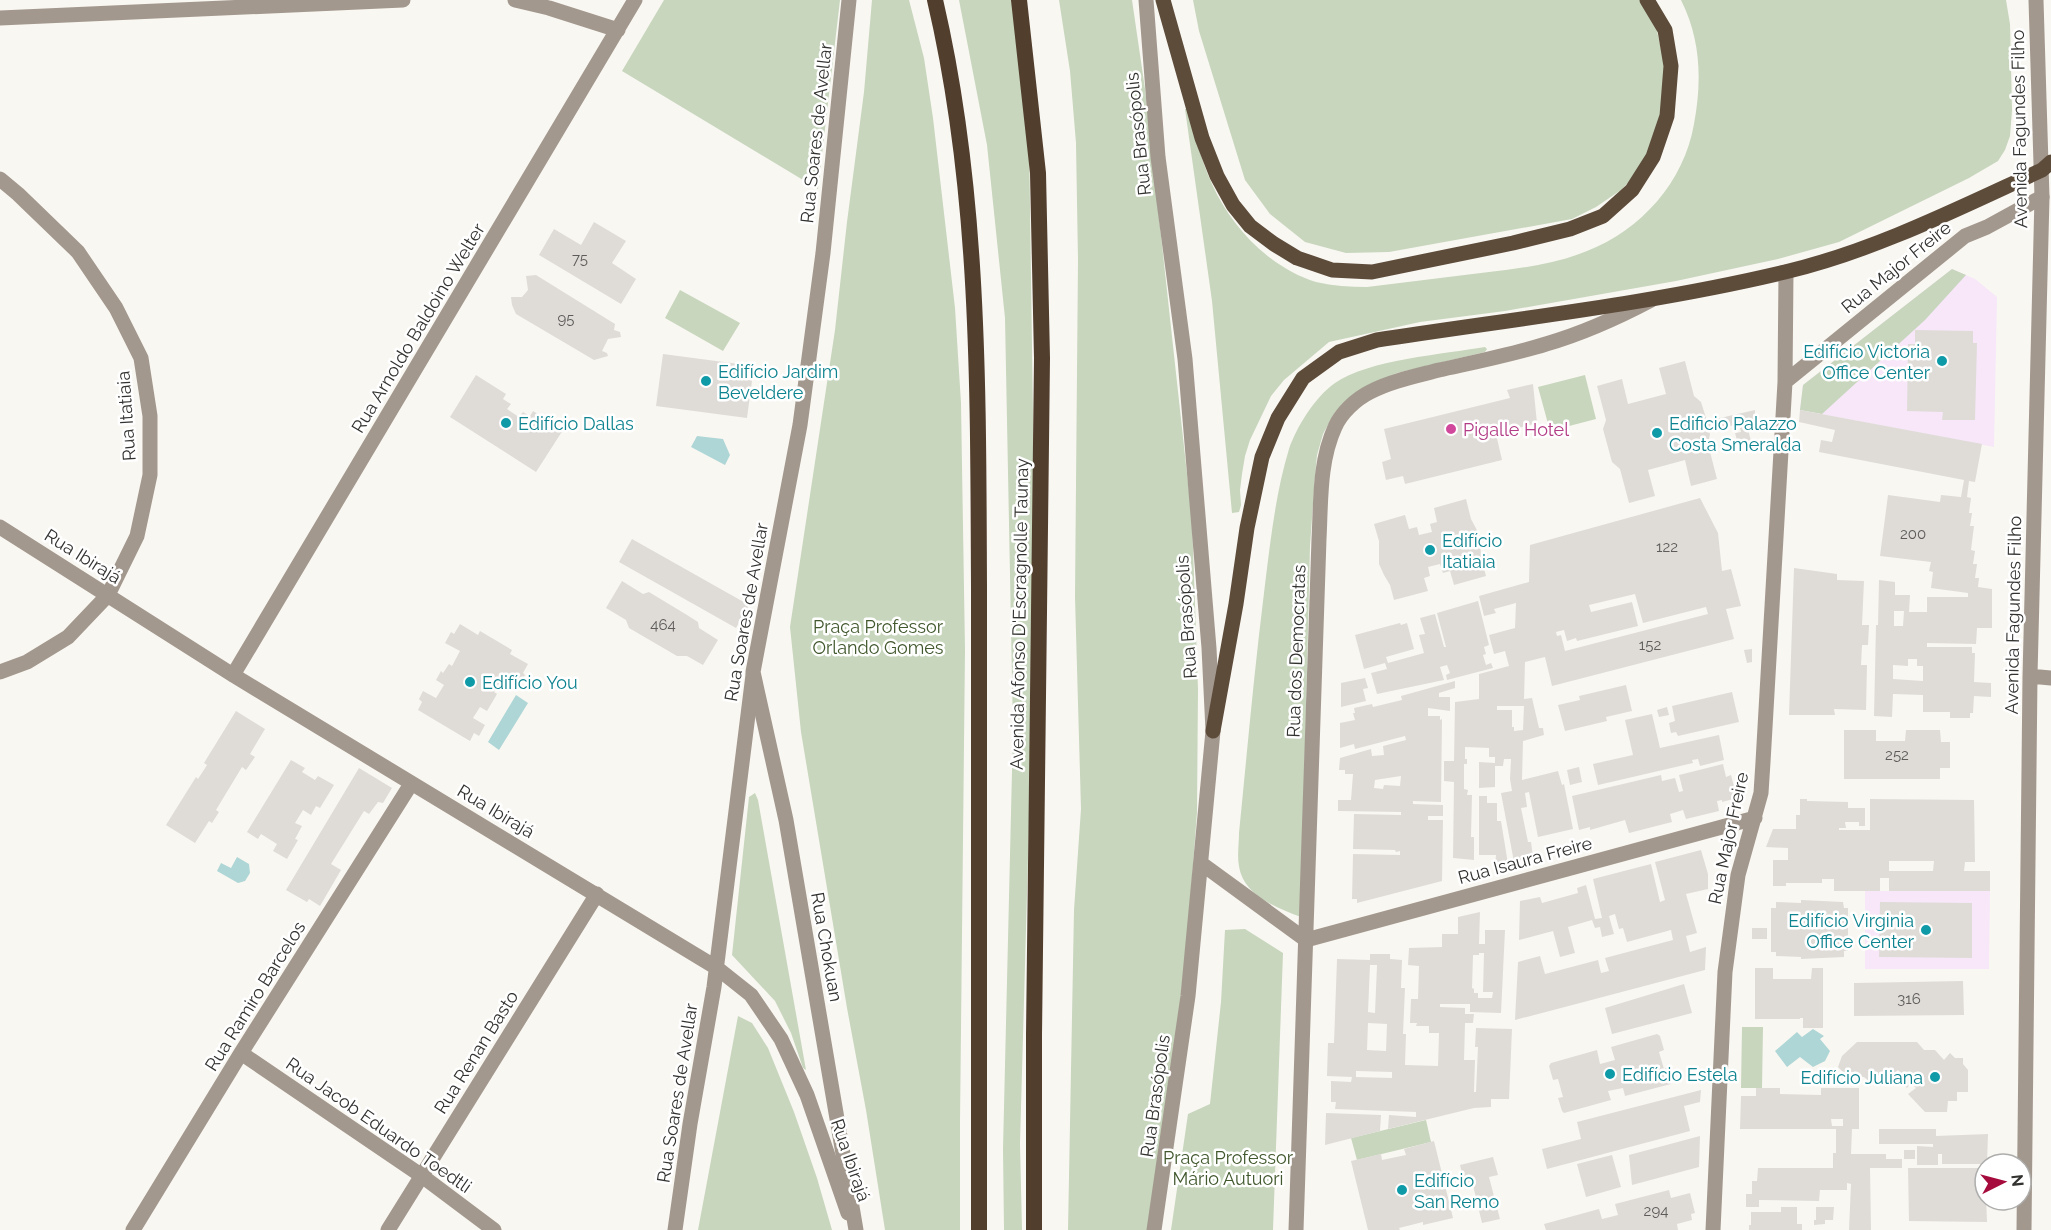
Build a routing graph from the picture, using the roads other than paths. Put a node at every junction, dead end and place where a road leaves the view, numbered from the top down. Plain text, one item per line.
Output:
1 (403, 0) edge
2 (515, 0) edge
3 (634, 0) edge
4 (849, 0) edge
5 (935, 0) edge
6 (1019, 0) edge
7 (1146, 0) edge
8 (1163, 0) edge
9 (1647, 0) edge
10 (2036, 0) edge
11 (0, 18) edge
12 (618, 30) junction
13 (2046, 166) edge
14 (0, 179) edge
15 (2042, 197) junction
16 (1786, 272) junction
17 (1656, 298) junction
18 (1785, 382) junction
19 (0, 527) edge
20 (108, 595) junction
21 (0, 672) edge
22 (753, 672) junction
23 (233, 675) junction
24 (2030, 676) junction
25 (2051, 678) edge
26 (1213, 731) junction
27 (411, 784) junction
28 (1755, 818) junction
29 (1202, 864) junction
30 (597, 894) junction
31 (1306, 940) junction
32 (717, 968) junction
33 (241, 1053) junction
34 (422, 1176) junction
35 (134, 1230) edge
36 (388, 1230) edge
37 (494, 1230) edge
38 (675, 1230) edge
39 (855, 1230) edge
40 (979, 1230) edge
41 (1034, 1230) edge
42 (1154, 1230) edge
43 (1296, 1230) edge
44 (1713, 1230) edge
45 (2024, 1230) edge

1 - 11 street
2 - 12 street
3 - 12 street, Rua Arnoldo Baldoino Welter
4 - 22 street, Rua Soares de Avellar
5 - 40 highway, Avenida Afonso D'Escragnolle Taunay
6 - 41 highway, Avenida Afonso D'Escragnolle Taunay
7 - 26 street, Rua Brasópolis
8 - 9 main road
10 - 13 street, Avenida Fagundes Filho
12 - 23 street, Rua Arnoldo Baldoino Welter
13 - 15 street, Avenida Fagundes Filho
13 - 16 main road
14 - 20 street, Rua Itatiaia
15 - 18 street, Rua Major Freire
15 - 24 street, Avenida Fagundes Filho
16 - 17 main road
16 - 18 street, Rua Major Freire
17 - 26 main road
17 - 31 street, Rua dos Democratas
18 - 28 street, Rua Major Freire
19 - 20 street, Rua Ibirajá
20 - 21 street, Rua Itatiaia
20 - 23 street, Rua Ibirajá
22 - 32 street, Rua Soares de Avellar
22 - 39 street, Rua Chokuan
23 - 27 street, Rua Ibirajá
24 - 25 street
24 - 45 street, Avenida Fagundes Filho
26 - 29 street, Rua Brasópolis
27 - 30 street, Rua Ibirajá
27 - 33 street, Rua Ramiro Barcelos
28 - 31 street, Rua Isaura Freire
28 - 44 street, Rua Major Freire
29 - 31 street
29 - 42 street, Rua Brasópolis
30 - 32 street, Rua Ibirajá
30 - 34 street, Rua Renan Basto
31 - 43 street, Rua dos Democratas
32 - 38 street, Rua Soares de Avellar
32 - 39 street, Rua Ibirajá
33 - 34 street, Rua Jacob Eduardo Toedtli
33 - 35 street, Rua Ramiro Barcelos
34 - 36 street, Rua Renan Basto
34 - 37 street, Rua Jacob Eduardo Toedtli

